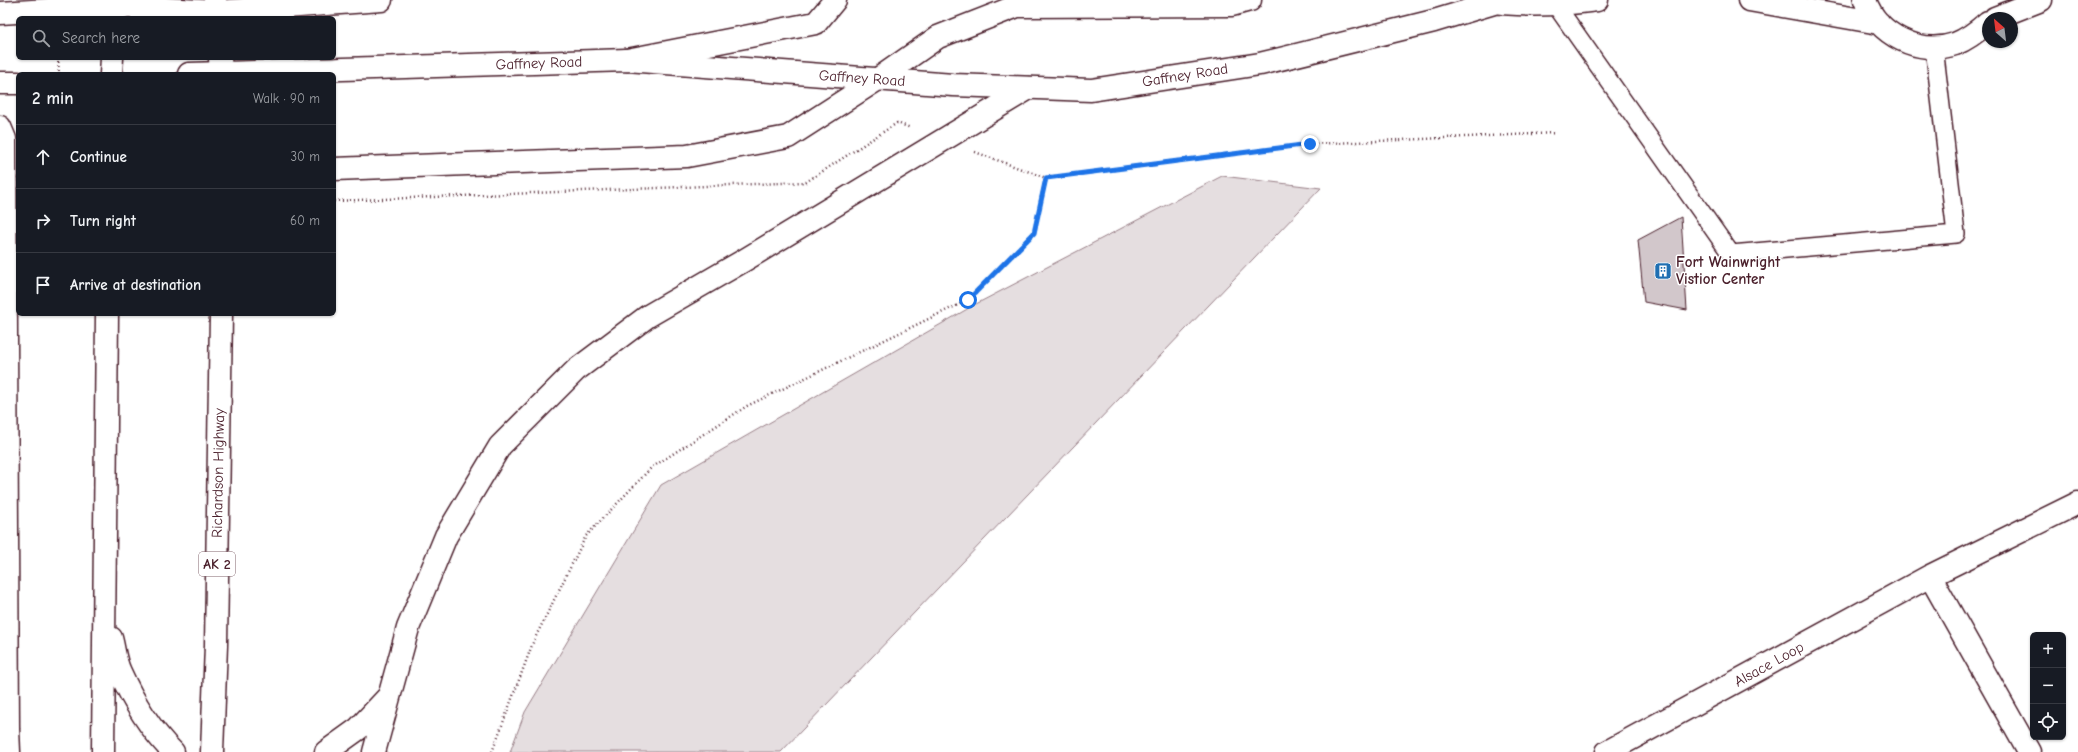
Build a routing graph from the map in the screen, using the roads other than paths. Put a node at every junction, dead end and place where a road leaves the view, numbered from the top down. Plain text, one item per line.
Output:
1 (381, 0) edge
2 (835, 0) edge
3 (1250, 0) edge
4 (1597, 0) edge
5 (1749, 0) edge
6 (1865, 0) edge
7 (2002, 0) edge
8 (2041, 0) edge
9 (1487, 1) edge
10 (1555, 4) junction
11 (114, 8) edge
12 (216, 10) edge
13 (1995, 12) edge
14 (2011, 12) edge
15 (0, 13) edge
16 (1879, 23) junction
17 (1982, 27) edge
18 (1934, 47) junction
19 (112, 60) edge
20 (626, 60) junction
21 (221, 68) edge
22 (111, 72) edge
23 (200, 72) edge
24 (878, 79) junction
25 (0, 83) edge
26 (16, 83) edge
27 (1029, 88) junction
28 (0, 127) edge
29 (336, 169) edge
30 (107, 316) edge
31 (221, 316) edge
32 (2078, 503) edge
33 (1930, 576) junction
34 (103, 606) junction
35 (390, 694) junction
36 (9, 752) edge
37 (103, 752) edge
38 (173, 752) edge
39 (212, 752) edge
40 (326, 752) edge
41 (374, 752) edge
42 (1607, 752) edge
43 (2029, 752) edge

1 - 12 main road
2 - 20 main road
3 - 24 main road
4 - 10 main road, Gaffney Road
5 - 16 main road
6 - 16 main road
7 - 13 main road
8 - 14 main road
9 - 10 main road, Gaffney Road
9 - 27 main road, Gaffney Road
10 - 18 lane
11 - 12 main road
11 - 15 main road
16 - 18 main road
17 - 18 main road
19 - 22 main road
20 - 21 main road, Gaffney Road
20 - 24 main road, Gaffney Road
21 - 23 main road, Gaffney Road
24 - 27 main road, Gaffney Road
24 - 29 main road
25 - 26 main road
27 - 35 main road
28 - 36 main road
30 - 34 main road
31 - 39 main road, Richardson Highway / AK 2
32 - 33 main road, Alsace Loop
33 - 42 main road, Alsace Loop
33 - 43 main road
34 - 37 main road
34 - 38 main road
35 - 40 main road
35 - 41 main road

